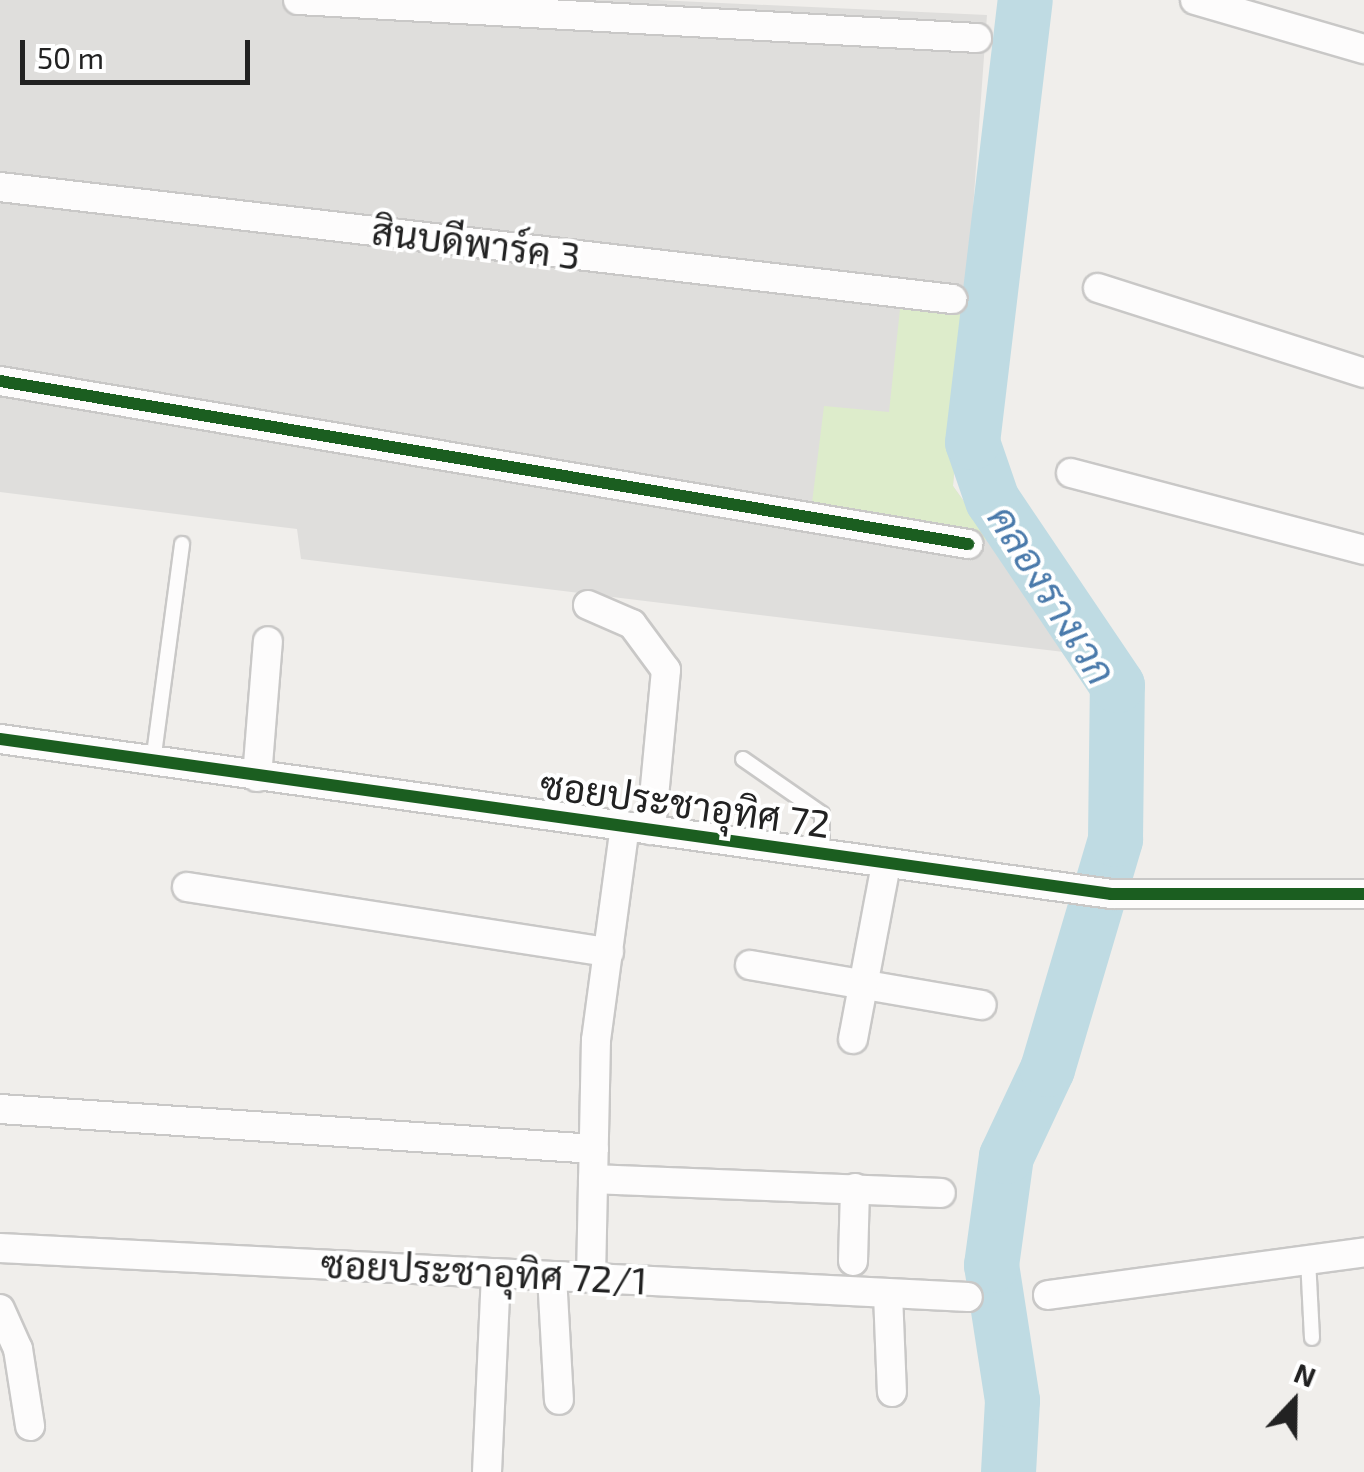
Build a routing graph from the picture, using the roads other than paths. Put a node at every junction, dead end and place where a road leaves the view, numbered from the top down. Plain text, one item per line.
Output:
1 (298, 0) edge
2 (1194, 0) edge
3 (977, 38) dead end
4 (1364, 49) edge
5 (0, 186) edge
6 (1098, 288) dead end
7 (952, 299) dead end
8 (1364, 372) edge
9 (0, 381) edge
10 (1071, 473) dead end
11 (182, 544) dead end
12 (968, 544) dead end
13 (1364, 550) edge
14 (588, 605) dead end
15 (268, 641) dead end
16 (0, 739) edge
17 (743, 759) dead end
18 (154, 762) junction
19 (257, 777) junction
20 (638, 828) junction
21 (822, 852) junction
22 (886, 865) junction
23 (187, 888) dead end
24 (1364, 894) edge
25 (609, 952) junction
26 (750, 965) dead end
27 (863, 985) junction
28 (982, 1006) dead end
29 (853, 1039) dead end
30 (0, 1110) edge
31 (594, 1149) junction
32 (593, 1179) junction
33 (855, 1188) junction
34 (941, 1193) dead end
35 (0, 1248) edge
36 (1364, 1252) edge
37 (1308, 1259) junction
38 (853, 1261) dead end
39 (496, 1273) junction
40 (552, 1276) junction
41 (590, 1278) junction
42 (888, 1294) junction
43 (1048, 1295) dead end
44 (968, 1297) dead end
45 (0, 1309) edge
46 (1312, 1338) dead end
47 (892, 1392) dead end
48 (559, 1400) dead end
49 (30, 1426) dead end
50 (487, 1472) edge

1 - 3 street
2 - 4 street
5 - 7 street, สินบดีพาร์ค 3
6 - 8 street
9 - 12 street
10 - 13 street
11 - 18 lane
14 - 20 street
15 - 19 street
16 - 18 street, ซอยประชาอุทิศ 72
17 - 21 lane
18 - 19 street, ซอยประชาอุทิศ 72
19 - 20 street, ซอยประชาอุทิศ 72
20 - 21 street, ซอยประชาอุทิศ 72
20 - 25 street
21 - 22 street, ซอยประชาอุทิศ 72
22 - 24 street, ซอยประชาอุทิศ 72
22 - 27 street
23 - 25 street
25 - 31 street
26 - 27 street
27 - 28 street
27 - 29 street
30 - 31 street
31 - 32 street
32 - 33 street
32 - 41 street
33 - 34 street
33 - 38 street
35 - 39 street, ซอยประชาอุทิศ 72/1
36 - 37 street
37 - 43 street
37 - 46 lane
39 - 40 street, ซอยประชาอุทิศ 72/1
39 - 50 street
40 - 41 street, ซอยประชาอุทิศ 72/1
40 - 48 street
41 - 42 street, ซอยประชาอุทิศ 72/1
42 - 44 street, ซอยประชาอุทิศ 72/1
42 - 47 street
45 - 49 street

